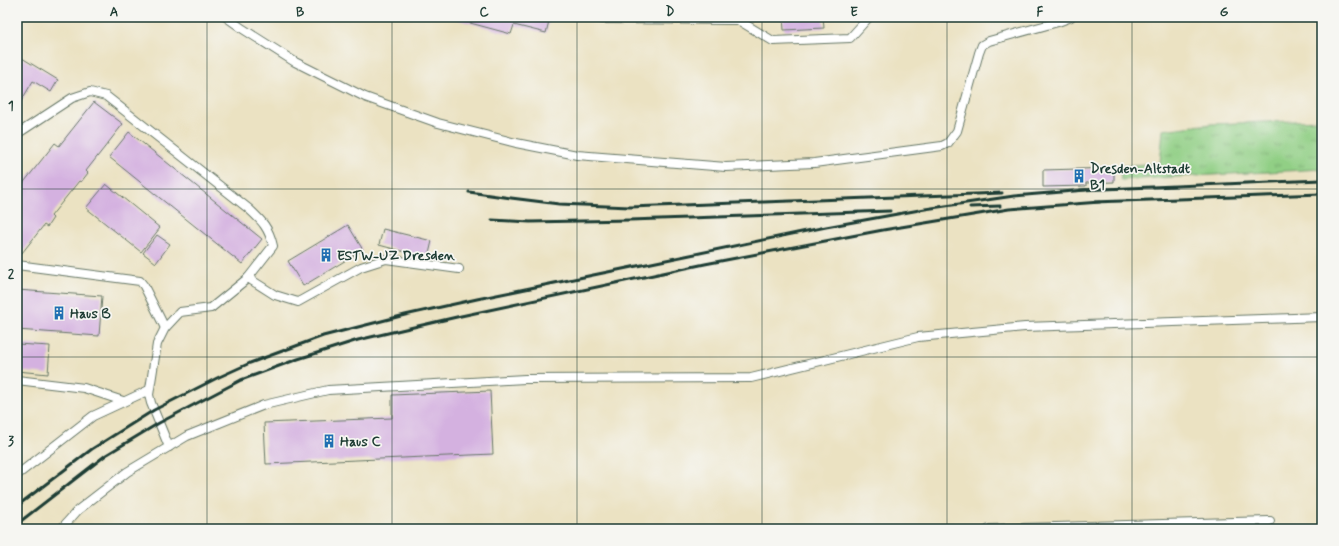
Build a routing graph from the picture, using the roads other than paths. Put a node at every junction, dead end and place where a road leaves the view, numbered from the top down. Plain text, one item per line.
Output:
1 (226, 17) edge
2 (602, 17) edge
3 (869, 17) edge
4 (1071, 17) edge
5 (17, 134) edge
6 (17, 266) edge
7 (459, 269) dead end
8 (248, 278) junction
9 (1322, 317) edge
10 (165, 328) junction
11 (17, 380) edge
12 (149, 390) junction
13 (123, 401) junction
14 (169, 447) junction
15 (17, 475) edge
16 (1270, 521) dead end
17 (61, 529) edge
18 (990, 529) edge

1 - 4 lane
2 - 3 lane
5 - 8 lane
6 - 10 lane
7 - 8 lane
8 - 10 lane
9 - 14 lane
10 - 12 lane
11 - 13 lane
12 - 13 lane
12 - 14 lane
13 - 15 lane
14 - 17 lane
16 - 18 lane

